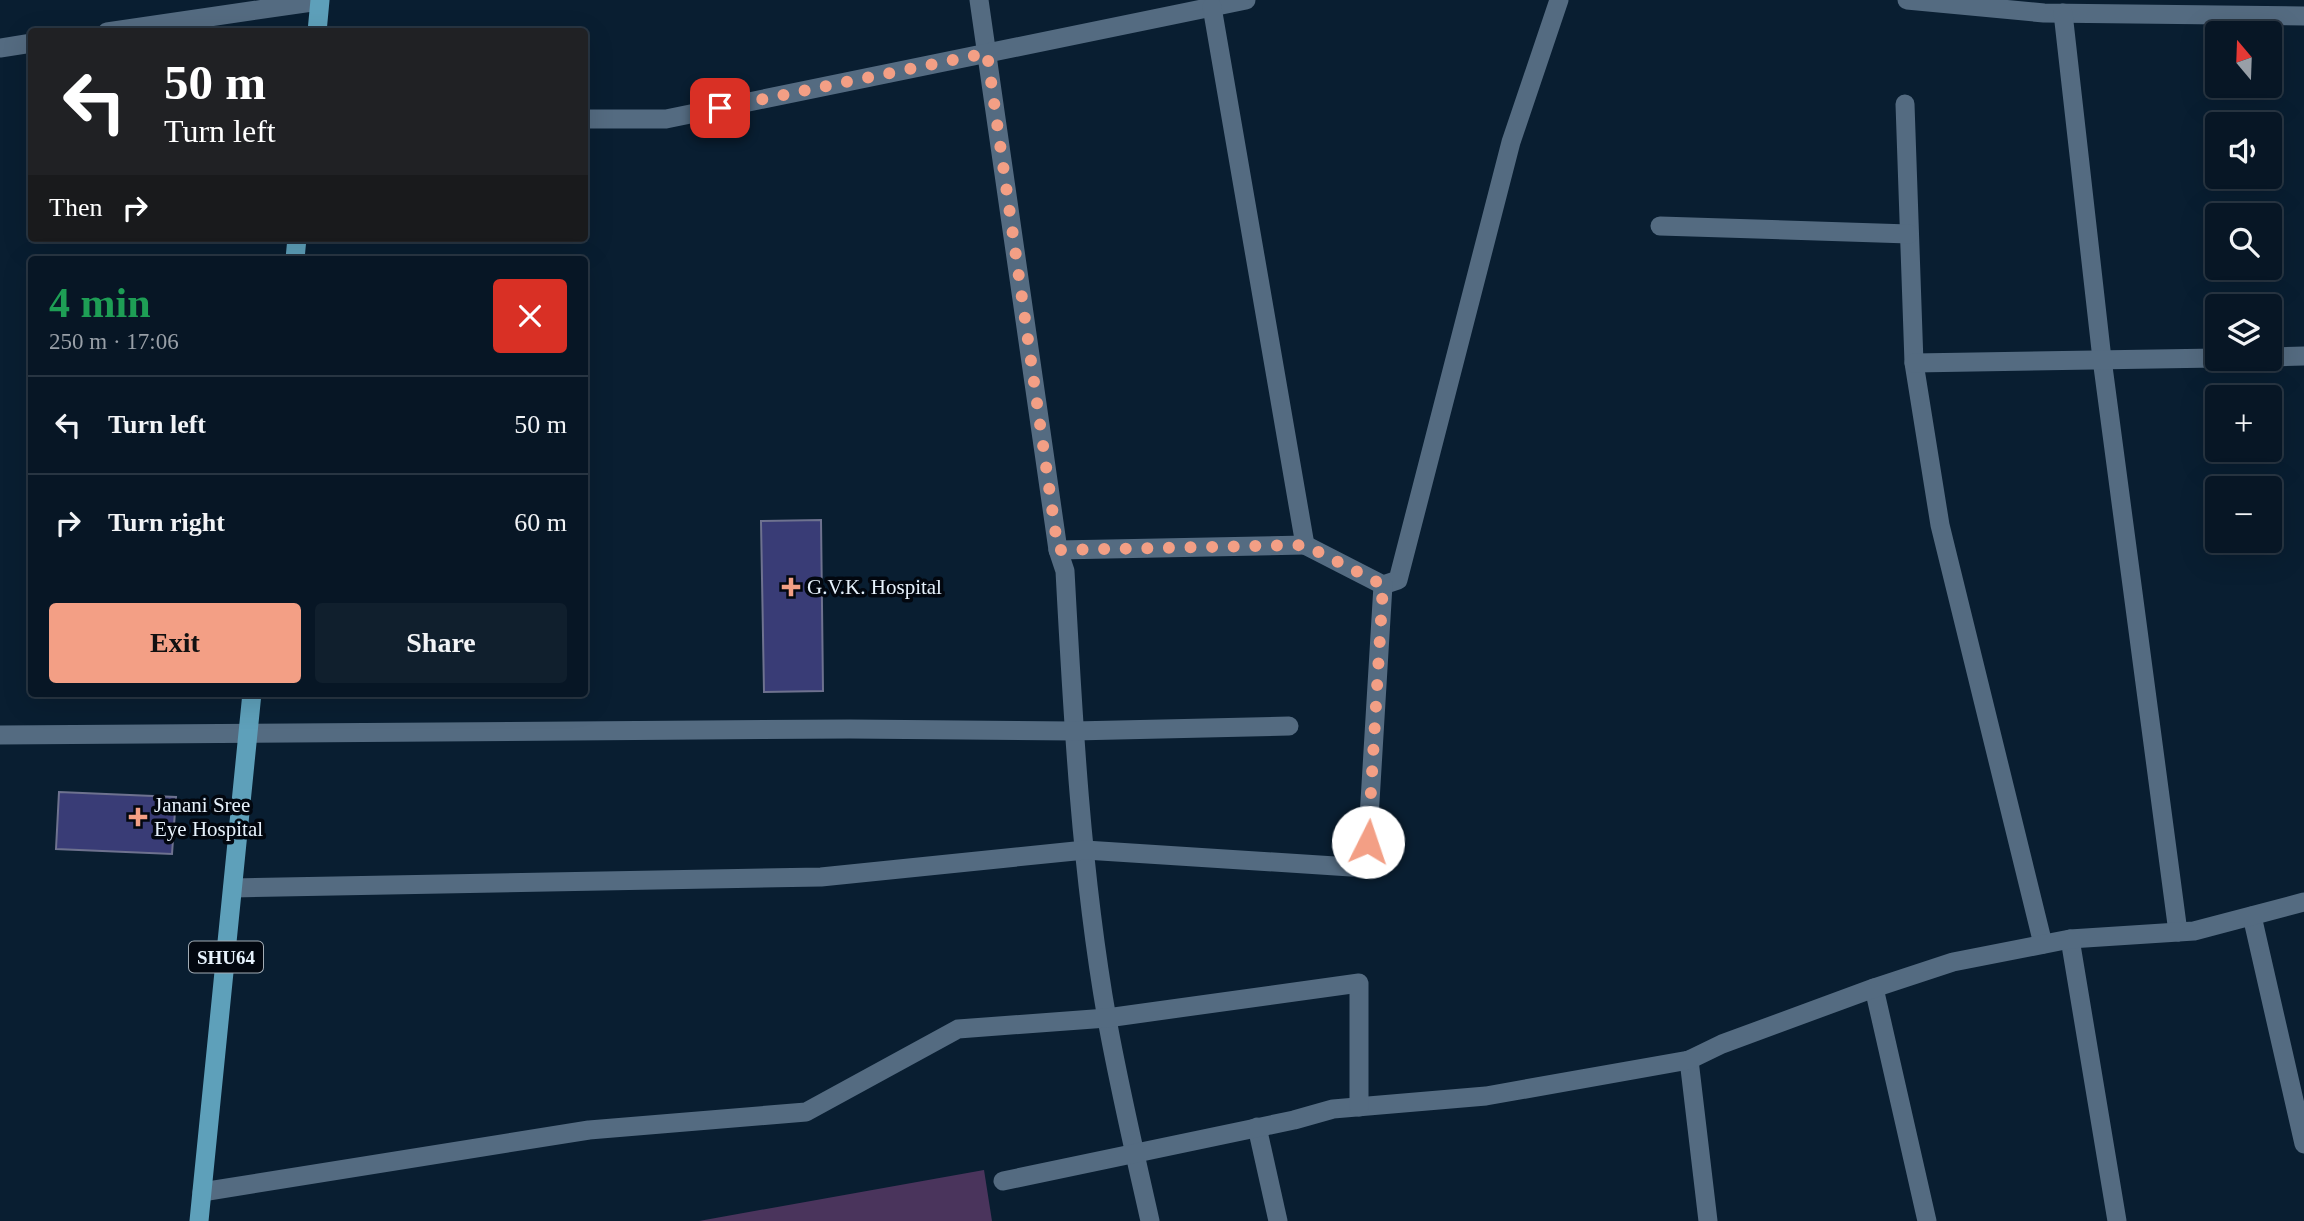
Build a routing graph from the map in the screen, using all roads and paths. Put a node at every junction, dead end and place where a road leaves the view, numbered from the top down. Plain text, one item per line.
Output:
1 (979, 0) edge
2 (1246, 0) edge
3 (1559, 0) edge
4 (1907, 0) edge
5 (319, 1) edge
6 (1212, 7) junction
7 (2054, 8) edge
8 (2304, 16) edge
9 (134, 28) edge
10 (317, 28) edge
11 (28, 44) edge
12 (0, 48) edge
13 (987, 53) junction
14 (1905, 104) dead end
15 (588, 119) edge
16 (1660, 226) dead end
17 (1909, 234) junction
18 (2304, 356) edge
19 (2282, 357) edge
20 (2205, 358) edge
21 (2102, 359) junction
22 (1914, 363) junction
23 (1305, 545) junction
24 (1058, 550) junction
25 (1383, 585) junction
26 (252, 697) edge
27 (1289, 726) dead end
28 (1074, 731) junction
29 (248, 732) junction
30 (0, 735) edge
31 (1085, 850) junction
32 (233, 888) junction
33 (2304, 902) edge
34 (2252, 916) junction
35 (2178, 932) junction
36 (2070, 939) junction
37 (2043, 944) junction
38 (1874, 988) junction
39 (1107, 1018) junction
40 (1689, 1060) junction
41 (1359, 1107) junction
42 (1257, 1127) junction
43 (2304, 1144) edge
44 (1135, 1153) junction
45 (1003, 1181) dead end
46 (202, 1192) junction
47 (199, 1221) edge
48 (1150, 1221) edge
49 (1278, 1221) edge
50 (1708, 1221) edge
51 (1927, 1221) edge
52 (2117, 1221) edge

1 - 13 street
2 - 6 street
3 - 25 street
4 - 7 street
5 - 9 street
5 - 10 main road
6 - 13 street
6 - 23 street
7 - 8 street
7 - 21 street
11 - 12 street
13 - 15 street
13 - 24 street
14 - 17 street
16 - 17 street
17 - 22 street
18 - 19 street
20 - 21 street
21 - 22 street
21 - 35 street
22 - 37 street
23 - 24 street
23 - 25 street
24 - 28 street
25 - 31 street
26 - 29 main road, SHU64
27 - 28 street
28 - 29 street
28 - 31 street
29 - 30 street
29 - 32 main road, SHU64
31 - 32 street
31 - 39 street
32 - 46 main road, SHU64
33 - 34 street
34 - 35 street
34 - 43 street
35 - 36 street
36 - 37 street
36 - 52 street
37 - 38 street
38 - 40 street
38 - 51 street
39 - 41 street
39 - 44 street
39 - 46 street
40 - 41 street
40 - 50 street
41 - 42 street
42 - 44 street
42 - 49 street
44 - 45 street
44 - 48 street
46 - 47 main road, SHU64

